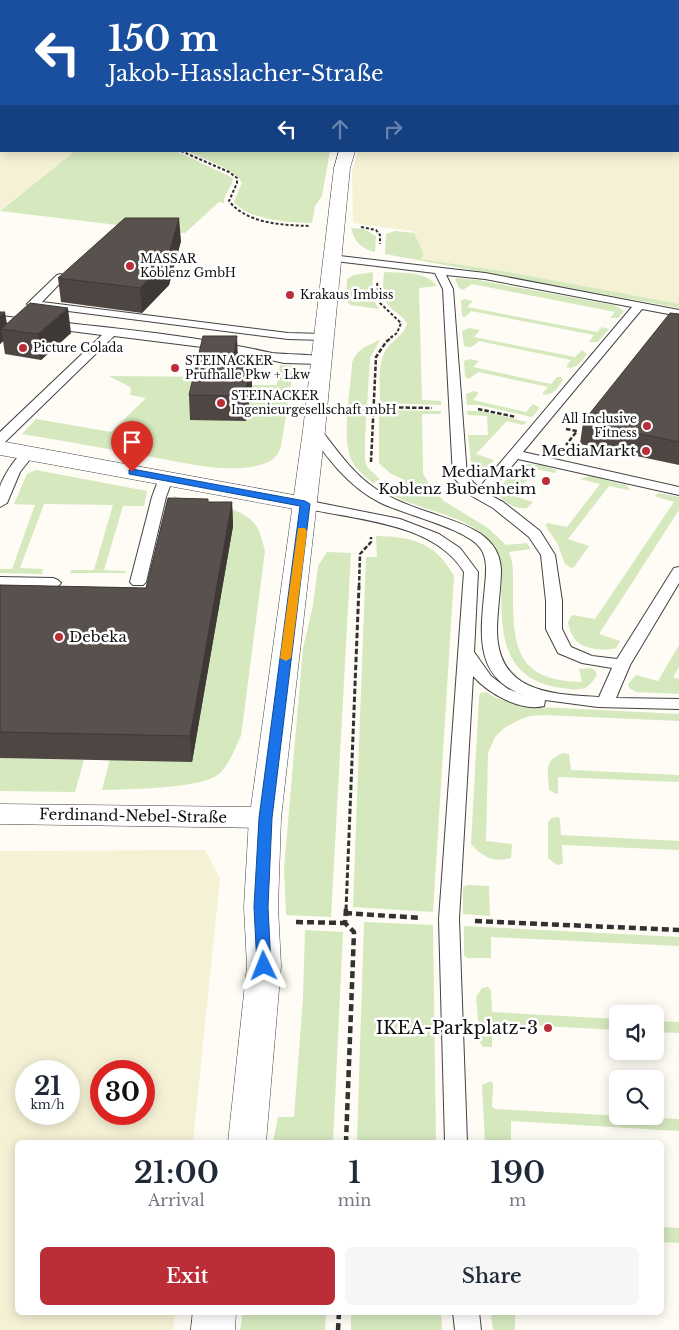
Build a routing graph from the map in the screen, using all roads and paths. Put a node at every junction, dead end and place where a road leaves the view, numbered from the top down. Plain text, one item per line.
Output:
1 (359, 0) edge
2 (380, 0) edge
3 (183, 152) edge
4 (346, 152) edge
5 (336, 225) junction
6 (331, 258) junction
7 (379, 263) junction
8 (439, 271) junction
9 (62, 277) edge
10 (640, 305) junction
11 (679, 313) edge
12 (0, 319) edge
13 (624, 326) joint
14 (112, 332) junction
15 (324, 338) junction
16 (322, 360) junction
17 (373, 407) junction
18 (456, 408) junction
19 (541, 422) junction
20 (314, 430) junction
21 (0, 439) edge
22 (0, 448) edge
23 (28, 453) junction
24 (514, 454) junction
25 (551, 462) junction
26 (166, 478) junction
27 (679, 491) edge
28 (376, 494) junction
29 (480, 495) junction
30 (0, 504) edge
31 (305, 504) junction
32 (377, 519) junction
33 (457, 527) junction
34 (679, 571) edge
35 (0, 582) edge
36 (138, 582) dead end
37 (53, 583) dead end
38 (464, 649) junction
39 (622, 665) junction
40 (583, 700) junction
41 (606, 700) junction
42 (679, 704) edge
43 (0, 814) edge
44 (265, 818) junction
45 (346, 913) junction
46 (449, 919) junction
47 (262, 922) junction
48 (345, 923) junction
49 (679, 930) edge
50 (246, 1140) edge
51 (346, 1140) edge
52 (456, 1140) edge
53 (215, 1315) edge
54 (339, 1315) edge
55 (466, 1315) edge
56 (213, 1330) edge
57 (338, 1330) edge
58 (468, 1330) edge

1 - 2 main road
3 - 5 path
4 - 5 street
5 - 6 street
5 - 7 path
6 - 7 lane
6 - 15 street
7 - 8 lane
7 - 17 path
8 - 10 lane
8 - 18 lane
9 - 15 lane
10 - 11 lane
10 - 13 lane
12 - 14 lane
13 - 19 lane
14 - 16 lane
14 - 21 lane
15 - 16 street
16 - 20 street
17 - 18 path
17 - 28 path
18 - 19 path
18 - 29 lane
19 - 24 lane
19 - 25 path
20 - 28 lane
20 - 31 street
22 - 23 street
23 - 26 street
23 - 30 lane
24 - 25 lane
24 - 29 lane
25 - 27 lane
26 - 31 street
26 - 36 lane
28 - 33 lane
29 - 39 lane
31 - 32 lane
31 - 44 street
32 - 33 lane
32 - 38 lane
32 - 45 path
33 - 40 lane
34 - 39 lane
35 - 37 lane
38 - 40 lane
38 - 46 lane
39 - 41 lane
40 - 41 lane
41 - 42 lane
43 - 44 street, Ferdinand-Nebel-Straße
44 - 47 street
45 - 46 path
45 - 48 path
46 - 49 path
46 - 52 lane
47 - 48 path
47 - 50 street
48 - 51 path
53 - 56 street
54 - 57 path
55 - 58 lane

